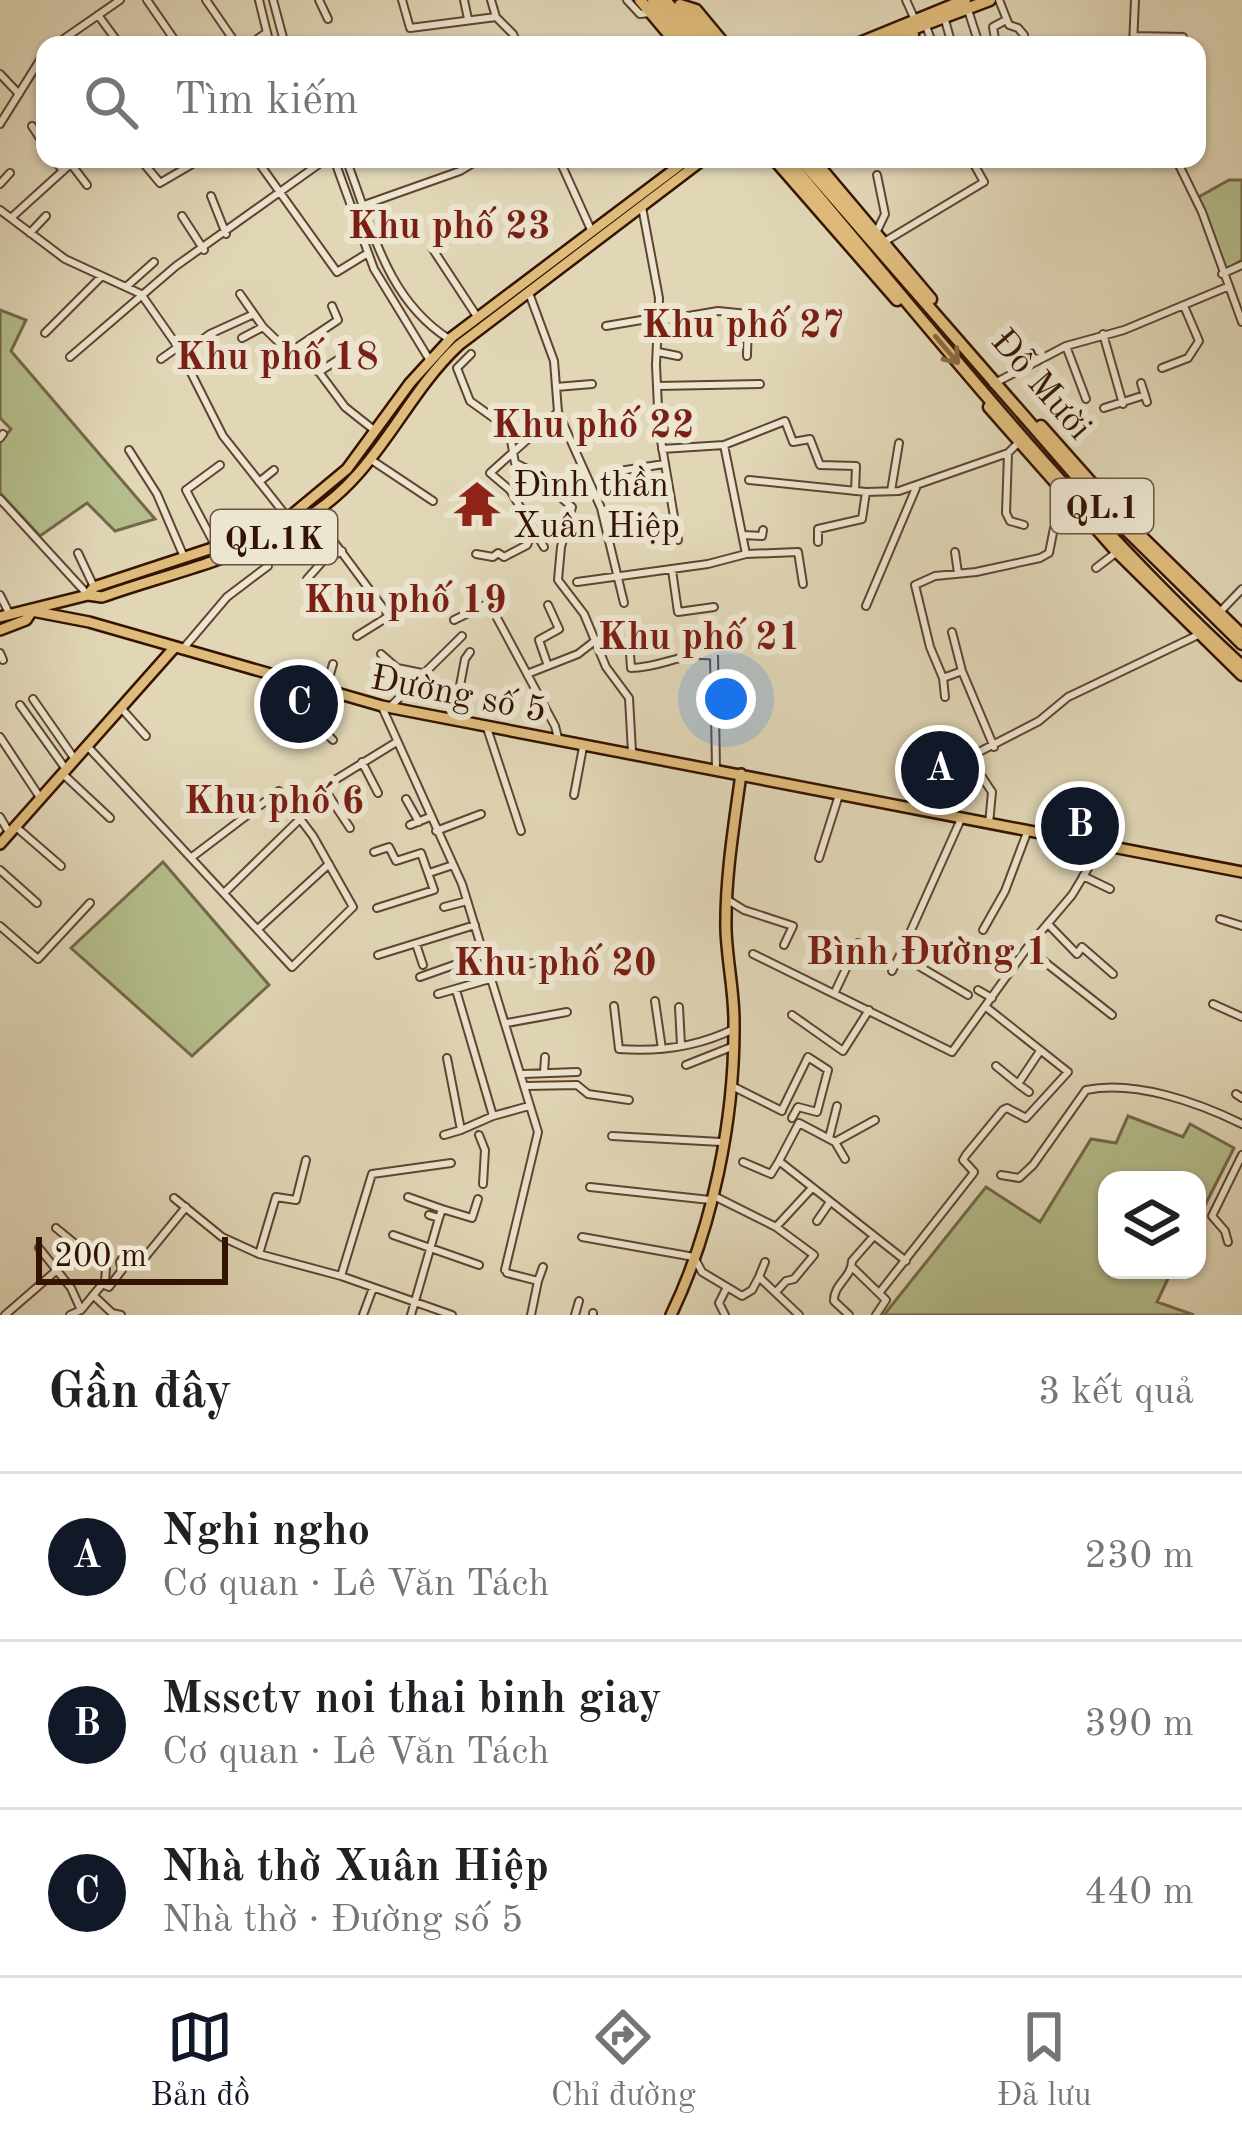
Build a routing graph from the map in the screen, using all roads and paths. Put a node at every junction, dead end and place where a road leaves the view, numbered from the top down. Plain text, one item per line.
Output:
1 (119, 0) edge
2 (147, 0) edge
3 (206, 0) edge
4 (259, 0) edge
5 (273, 0) edge
6 (320, 0) edge
7 (402, 0) edge
8 (464, 0) edge
9 (491, 0) edge
10 (627, 0) edge
11 (640, 0) edge
12 (665, 0) edge
13 (906, 0) edge
14 (995, 0) edge
15 (1137, 0) edge
16 (678, 2) edge
17 (964, 3) edge
18 (653, 11) edge
19 (98, 15) junction
20 (496, 17) junction
21 (328, 19) dead end
22 (468, 19) junction
23 (944, 20) junction
24 (1006, 20) junction
25 (920, 25) junction
26 (266, 33) junction
27 (1024, 35) dead end
28 (68, 36) edge
29 (113, 36) edge
30 (172, 36) edge
31 (231, 36) edge
32 (262, 36) edge
33 (267, 36) edge
34 (283, 36) edge
35 (514, 36) edge
36 (671, 36) edge
37 (681, 36) edge
38 (695, 36) edge
39 (706, 36) edge
40 (718, 36) edge
41 (865, 36) edge
42 (884, 36) edge
43 (892, 36) edge
44 (908, 36) edge
45 (927, 36) edge
46 (949, 36) edge
47 (976, 36) edge
48 (994, 36) edge
49 (1133, 36) edge
50 (36, 67) edge
51 (0, 74) edge
52 (19, 94) junction
53 (0, 124) edge
54 (32, 126) dead end
55 (36, 132) edge
56 (60, 168) edge
57 (66, 168) edge
58 (77, 168) edge
59 (148, 168) edge
60 (186, 168) edge
61 (262, 168) edge
62 (316, 168) edge
63 (334, 168) edge
64 (349, 168) edge
65 (465, 168) edge
66 (563, 168) edge
67 (676, 168) edge
68 (692, 168) edge
69 (771, 168) edge
70 (782, 168) edge
71 (797, 168) edge
72 (808, 168) edge
73 (826, 168) edge
74 (976, 168) edge
75 (1180, 168) edge
76 (63, 171) junction
77 (10, 173) dead end
78 (877, 175) dead end
79 (0, 184) edge
80 (88, 185) dead end
81 (279, 192) junction
82 (211, 196) dead end
83 (364, 206) junction
84 (642, 207) junction
85 (4, 214) edge
86 (46, 216) dead end
87 (182, 216) dead end
88 (592, 232) junction
89 (29, 233) junction
90 (226, 234) junction
91 (875, 241) junction
92 (848, 247) junction
93 (432, 248) dead end
94 (204, 250) junction
95 (368, 253) junction
96 (154, 262) dead end
97 (1242, 265) edge
98 (1222, 274) junction
99 (101, 277) junction
100 (126, 287) junction
101 (1227, 287) junction
102 (529, 292) junction
103 (141, 294) junction
104 (240, 294) dead end
105 (925, 297) junction
106 (332, 305) dead end
107 (1184, 305) junction
108 (254, 314) junction
109 (918, 316) junction
110 (478, 318) junction
111 (659, 319) junction
112 (1242, 322) edge
113 (606, 326) dead end
114 (263, 327) junction
115 (951, 333) junction
116 (45, 334) dead end
117 (1103, 334) junction
118 (242, 338) dead end
119 (449, 339) junction
120 (965, 339) junction
121 (464, 342) junction
122 (1066, 346) junction
123 (180, 351) junction
124 (290, 352) junction
125 (657, 352) junction
126 (678, 356) dead end
127 (747, 356) dead end
128 (70, 357) dead end
129 (161, 359) dead end
130 (211, 359) dead end
131 (339, 359) dead end
132 (429, 359) junction
133 (1162, 368) dead end
134 (189, 371) junction
135 (319, 372) junction
136 (996, 382) junction
137 (1141, 382) dead end
138 (592, 384) dead end
139 (760, 384) dead end
140 (976, 384) junction
141 (657, 386) junction
142 (556, 387) junction
143 (1086, 399) dead end
144 (1123, 403) junction
145 (1104, 408) dead end
146 (557, 412) junction
147 (376, 432) junction
148 (899, 442) dead end
149 (1019, 442) junction
150 (724, 445) junction
151 (130, 449) dead end
152 (662, 449) junction
153 (1008, 453) junction
154 (512, 457) junction
155 (370, 458) junction
156 (664, 464) junction
157 (220, 465) dead end
158 (274, 470) dead end
159 (613, 472) dead end
160 (749, 480) dead end
161 (259, 482) junction
162 (916, 488) junction
163 (854, 491) junction
164 (891, 491) junction
165 (866, 492) junction
166 (0, 499) edge
167 (433, 501) dead end
168 (1082, 513) junction
169 (314, 515) junction
170 (288, 518) junction
171 (1024, 525) dead end
172 (763, 530) dead end
173 (533, 532) junction
174 (743, 535) junction
175 (678, 540) dead end
176 (818, 542) dead end
177 (216, 547) junction
178 (544, 548) dead end
179 (342, 551) junction
180 (1117, 552) junction
181 (78, 553) dead end
182 (955, 553) dead end
183 (476, 554) dead end
184 (746, 554) junction
185 (184, 557) junction
186 (268, 566) dead end
187 (1096, 568) dead end
188 (672, 569) junction
189 (958, 573) junction
190 (619, 576) junction
191 (308, 579) dead end
192 (577, 582) dead end
193 (803, 584) dead end
194 (1242, 589) edge
195 (91, 591) junction
196 (0, 595) edge
197 (624, 603) dead end
198 (548, 605) dead end
199 (866, 606) dead end
200 (714, 607) dead end
201 (32, 611) junction
202 (4, 615) edge
203 (1217, 616) junction
204 (454, 620) dead end
205 (89, 622) junction
206 (0, 630) edge
207 (952, 632) dead end
208 (1201, 633) junction
209 (1242, 634) edge
210 (357, 636) dead end
211 (462, 636) dead end
212 (652, 636) dead end
213 (629, 639) junction
214 (597, 642) junction
215 (1242, 644) edge
216 (178, 649) junction
217 (470, 652) dead end
218 (381, 654) dead end
219 (333, 664) dead end
220 (548, 666) junction
221 (1242, 670) edge
222 (962, 671) junction
223 (422, 673) junction
224 (527, 674) junction
225 (944, 678) junction
226 (329, 693) junction
227 (945, 697) dead end
228 (33, 699) dead end
229 (20, 705) dead end
230 (385, 707) junction
231 (122, 710) junction
232 (454, 718) junction
233 (487, 725) junction
234 (146, 736) dead end
235 (0, 737) edge
236 (557, 738) junction
237 (333, 740) dead end
238 (396, 742) junction
239 (584, 743) junction
240 (994, 747) junction
241 (89, 748) junction
242 (632, 753) junction
243 (76, 761) junction
244 (362, 762) junction
245 (716, 768) junction
246 (66, 773) junction
247 (741, 774) junction
248 (982, 777) dead end
249 (322, 787) junction
250 (378, 794) dead end
251 (574, 795) dead end
252 (839, 795) junction
253 (406, 799) dead end
254 (41, 800) junction
255 (291, 806) junction
256 (930, 810) junction
257 (482, 814) dead end
258 (430, 817) junction
259 (0, 818) edge
260 (110, 818) dead end
261 (300, 819) junction
262 (961, 819) junction
263 (989, 824) junction
264 (350, 828) dead end
265 (1028, 830) junction
266 (13, 831) junction
267 (436, 831) junction
268 (521, 831) dead end
269 (0, 844) edge
270 (1103, 844) junction
271 (374, 852) dead end
272 (192, 857) junction
273 (819, 858) dead end
274 (329, 864) junction
275 (453, 865) junction
276 (62, 866) dead end
277 (0, 870) edge
278 (1242, 872) edge
279 (430, 873) junction
280 (1083, 876) junction
281 (1110, 889) dead end
282 (224, 893) junction
283 (728, 900) junction
284 (467, 901) junction
285 (90, 902) dead end
286 (37, 903) dead end
287 (444, 907) dead end
288 (377, 908) dead end
289 (1220, 919) dead end
290 (1048, 924) junction
291 (475, 925) junction
292 (0, 926) edge
293 (1242, 926) edge
294 (258, 929) junction
295 (983, 929) dead end
296 (858, 943) dead end
297 (416, 944) junction
298 (784, 945) dead end
299 (1027, 948) junction
300 (485, 954) junction
301 (753, 954) dead end
302 (378, 955) dead end
303 (899, 956) junction
304 (533, 963) dead end
305 (423, 965) dead end
306 (892, 970) dead end
307 (491, 974) junction
308 (1113, 974) dead end
309 (420, 977) dead end
310 (455, 990) junction
311 (978, 990) dead end
312 (835, 992) junction
313 (438, 994) dead end
314 (968, 995) dead end
315 (992, 998) junction
316 (656, 1001) dead end
317 (1213, 1004) dead end
318 (614, 1006) dead end
319 (679, 1007) dead end
320 (986, 1007) junction
321 (869, 1010) junction
322 (567, 1012) dead end
323 (793, 1015) dead end
324 (1112, 1015) dead end
325 (1242, 1017) edge
326 (507, 1022) junction
327 (734, 1029) junction
328 (681, 1045) junction
329 (734, 1046) junction
330 (662, 1049) junction
331 (1040, 1050) junction
332 (544, 1057) dead end
333 (447, 1058) dead end
334 (686, 1065) dead end
335 (996, 1066) dead end
336 (577, 1072) dead end
337 (544, 1073) junction
338 (523, 1074) junction
339 (1018, 1084) junction
340 (526, 1086) junction
341 (732, 1086) junction
342 (1029, 1092) dead end
343 (629, 1100) dead end
344 (530, 1106) junction
345 (837, 1106) dead end
346 (782, 1110) junction
347 (493, 1116) junction
348 (796, 1120) junction
349 (875, 1120) dead end
350 (1242, 1124) edge
351 (476, 1126) junction
352 (461, 1130) junction
353 (494, 1134) dead end
354 (445, 1135) dead end
355 (479, 1135) junction
356 (612, 1136) dead end
357 (832, 1140) junction
358 (721, 1142) junction
359 (1242, 1155) edge
360 (845, 1159) dead end
361 (306, 1160) dead end
362 (779, 1161) junction
363 (742, 1162) dead end
364 (451, 1163) dead end
365 (1238, 1172) edge
366 (1001, 1175) dead end
367 (484, 1184) dead end
368 (590, 1187) dead end
369 (812, 1188) junction
370 (408, 1197) dead end
371 (710, 1197) junction
372 (175, 1198) dead end
373 (478, 1199) dead end
374 (830, 1202) junction
375 (186, 1207) junction
376 (442, 1208) junction
377 (429, 1215) dead end
378 (439, 1218) junction
379 (817, 1221) dead end
380 (56, 1228) dead end
381 (776, 1228) junction
382 (393, 1235) dead end
383 (874, 1236) junction
384 (583, 1237) dead end
385 (1228, 1243) dead end
386 (39, 1247) dead end
387 (430, 1247) junction
388 (125, 1254) dead end
389 (259, 1254) junction
390 (694, 1257) junction
391 (906, 1261) junction
392 (141, 1262) dead end
393 (765, 1262) dead end
394 (478, 1265) dead end
395 (543, 1267) dead end
396 (852, 1268) junction
397 (58, 1270) junction
398 (341, 1276) junction
399 (759, 1277) junction
400 (538, 1281) junction
401 (102, 1284) junction
402 (727, 1287) junction
403 (373, 1288) junction
404 (880, 1292) junction
405 (775, 1293) junction
406 (93, 1295) junction
407 (579, 1301) dead end
408 (415, 1303) junction
409 (81, 1310) junction
410 (434, 1312) edge
411 (2, 1315) edge
412 (70, 1315) edge
413 (121, 1315) edge
414 (363, 1315) edge
415 (411, 1315) edge
416 (452, 1315) edge
417 (531, 1315) edge
418 (574, 1315) edge
419 (671, 1315) edge
420 (725, 1315) edge
421 (800, 1315) edge
422 (849, 1315) edge
423 (876, 1315) edge

1 - 19 street
2 - 30 street
3 - 31 street
4 - 26 street
5 - 34 street
6 - 21 street
7 - 22 street
8 - 22 street
9 - 20 street
10 - 18 street
11 - 18 highway
12 - 38 highway
13 - 25 street
14 - 17 highway
14 - 24 street
15 - 49 street
16 - 39 highway
16 - 40 highway
17 - 23 highway
17 - 25 highway
17 - 47 street
18 - 36 highway
18 - 37 highway
19 - 28 street
19 - 29 street
20 - 22 street
20 - 35 street
23 - 25 highway
23 - 46 street
24 - 27 street
24 - 48 street
25 - 41 highway
25 - 42 highway
25 - 43 highway
25 - 44 highway
25 - 45 street
26 - 32 street
26 - 33 street
50 - 52 street
51 - 52 street
52 - 53 street
54 - 55 street
56 - 76 street
57 - 76 street
58 - 80 street
59 - 60 street
61 - 81 street
62 - 81 street
63 - 95 street
64 - 83 street
65 - 83 street
66 - 88 street
67 - 88 main road, QL.1K
68 - 84 main road, QL.1K
69 - 92 highway
70 - 92 highway, Đỗ Mười / QL.1
71 - 91 highway, QL.1
72 - 91 highway, QL.1
73 - 91 highway
74 - 91 street
75 - 98 street
76 - 85 street
77 - 79 street
78 - 91 street
81 - 90 street
81 - 95 street
82 - 90 street
83 - 119 street
84 - 102 main road, QL.1K
84 - 111 street
85 - 89 street
86 - 89 street
87 - 94 street
88 - 110 main road, QL.1K
89 - 99 street
90 - 94 street
91 - 105 highway, Đỗ Mười / QL.1
91 - 109 highway, Đỗ Mười / QL.1
92 - 109 highway, Đỗ Mười / QL.1
93 - 110 street
94 - 103 street
95 - 132 street
96 - 100 street
97 - 98 street
98 - 101 street
99 - 100 street
99 - 116 street
100 - 103 street
101 - 107 street
101 - 112 street
102 - 121 main road, QL.1K
102 - 142 street
103 - 123 street
103 - 128 street
104 - 108 street
105 - 115 highway, Đỗ Mười / QL.1
105 - 120 highway, Đỗ Mười / QL.1
106 - 124 street
107 - 117 street
107 - 133 street
108 - 114 street
108 - 123 street
109 -> 140 highway, Đỗ Mười / QL.1
110 - 119 main road, QL.1K
111 - 113 street
111 - 125 street
111 - 127 street
114 - 118 street
114 - 124 street
115 - 120 highway, QL.1
115 - 136 highway, Đỗ Mười / QL.1
117 - 122 street
117 - 144 street
119 - 132 main road, QL.1K
120 - 136 highway, Đỗ Mười / QL.1
121 - 154 street
121 - 155 main road, QL.1K
122 - 136 street
122 - 143 street
123 - 129 street
123 - 134 street
124 - 135 street
125 - 126 street
125 - 141 street
130 - 134 street
131 - 135 street
132 - 147 main road, QL.1K
134 - 161 street
135 - 147 street
136 - 203 highway, Đỗ Mười / QL.1
137 - 144 street
138 - 142 street
139 - 141 street
140 - 149 highway, Đỗ Mười / QL.1
140 - 208 highway, Đỗ Mười / QL.1
141 - 152 street
142 - 146 street
144 - 145 street
146 - 154 street
146 - 190 street
147 - 170 main road, QL.1K
148 - 164 street
149 - 153 street
149 - 168 highway, Đỗ Mười / QL.1
150 - 152 street
150 - 163 street
150 - 174 street
151 - 185 street
152 - 156 street
153 - 162 street
153 - 171 street
154 - 173 street
154 - 214 street
155 - 167 street
155 - 169 main road, QL.1K
156 - 159 street
156 - 175 street
157 - 177 street
158 - 161 street
160 - 163 street
161 - 170 street
162 - 164 street
162 - 199 street
163 - 165 street
164 - 165 street
165 - 176 street
166 - 195 street
168 - 180 highway, Đỗ Mười / QL.1
168 - 189 street
169 - 179 street
169 - 195 main road, QL.1K
170 - 177 main road, QL.1K
172 - 174 street
173 - 178 street
173 - 183 street
174 - 184 street
177 - 185 main road, QL.1K
179 - 191 street
179 - 210 street
180 - 187 street
180 - 208 highway, Đỗ Mười / QL.1
181 - 195 street
182 - 189 street
184 - 188 street
184 - 193 street
185 - 195 main road, QL.1K
186 - 216 street
188 - 190 street
188 - 200 street
189 - 225 street
190 - 192 street
190 - 197 street
194 - 203 street
195 - 201 main road, QL.1K
195 - 205 main road
196 - 202 street
198 - 220 street
201 - 202 main road, QL.1K
201 - 205 main road, Đường số 5
201 - 206 main road, QL.1K
203 - 208 highway
203 - 209 highway, Đỗ Mười / QL.1
203 - 215 highway, Đỗ Mười / QL.1
204 - 224 street
205 - 216 main road, Đường số 5
207 - 222 street
208 - 221 highway, Đỗ Mười / QL.1
208 - 240 street
211 - 223 street
212 - 213 street
213 - 214 street
213 - 245 street
214 - 220 street
214 - 242 street
216 - 226 main road, Đường số 5
216 - 231 main road
217 - 232 street
218 - 223 street
219 - 226 street
220 - 224 street
222 - 225 street
222 - 240 street
223 - 230 street
224 - 236 street
225 - 227 street
226 - 230 main road, Đường số 5
226 - 237 street
228 - 243 street
229 - 246 street
230 - 232 main road, Đường số 5
230 - 238 street
231 - 234 street
231 - 241 main road
232 - 233 main road, Đường số 5
233 - 236 main road, Đường số 5
233 - 268 street
235 - 254 street
236 - 239 main road, Đường số 5
238 - 244 street
238 - 258 street
239 - 242 main road, Đường số 5
239 - 251 street
240 - 256 street
241 - 243 main road
241 - 272 street
242 - 245 main road, Đường số 5
243 - 246 main road
244 - 249 street
244 - 250 street
245 - 247 main road, Đường số 5
246 - 254 main road
246 - 260 street
247 - 252 main road, Đường số 5
247 - 283 main road
248 - 263 street
249 - 255 street
249 - 264 street
252 - 256 main road, Đường số 5
252 - 273 street
253 - 258 street
254 - 266 main road
255 - 261 street
255 - 272 street
256 - 262 main road, Đường số 5
257 - 267 street
258 - 267 street
259 - 266 street
261 - 274 street
261 - 282 street
262 - 263 main road, Đường số 5
262 - 303 street
263 - 265 main road, Đường số 5
265 - 270 main road, Đường số 5
265 - 295 street
266 - 269 main road
266 - 276 street
267 - 275 street
270 - 278 main road, Đường số 5
270 - 280 street
271 - 279 street
272 - 282 street
274 - 294 street
274 - 294 street
275 - 279 street
275 - 284 street
277 - 286 street
279 - 288 street
280 - 281 street
280 - 290 street
282 - 294 street
283 - 298 street
283 - 327 main road
284 - 287 street
284 - 291 street
285 - 292 street
289 - 293 street
290 - 299 street
290 - 308 street
291 - 297 street
291 - 300 street
296 - 312 street
297 - 302 street
297 - 305 street
299 - 315 street
299 - 324 street
300 - 307 street
300 - 309 street
301 - 312 street
303 - 306 street
303 - 314 street
304 - 307 street
307 - 310 street
307 - 326 street
310 - 313 street
310 - 347 street
311 - 315 street
312 - 321 street
315 - 320 street
316 - 330 street
317 - 325 street
318 - 330 street
319 - 328 street
320 - 321 street
320 - 331 street
321 - 323 street
322 - 326 street
326 - 338 street
327 - 328 street
327 - 329 main road
328 - 330 street
329 - 334 street
329 - 341 main road
331 - 339 street
331 - 391 street
332 - 337 street
333 - 352 street
335 - 339 street
336 - 337 street
337 - 338 street
338 - 340 street
339 - 342 street
340 - 343 street
340 - 344 street
341 - 346 street
341 - 358 main road
344 - 347 street
344 - 400 street
345 - 357 street
346 - 348 street
346 - 348 street
347 - 351 street
348 - 357 street
348 - 362 street
349 - 357 street
350 - 366 street
351 - 352 street
351 - 355 street
352 - 354 street
353 - 355 street
355 - 367 street
356 - 358 street
357 - 360 street
358 - 371 main road
359 - 365 street
361 - 389 street
362 - 363 street
362 - 369 street
364 - 398 street
365 - 385 street
368 - 371 street
369 - 374 street
369 - 381 street
370 - 376 street
371 - 381 street
371 - 390 main road
372 - 375 street
373 - 376 street
374 - 379 street
374 - 383 street
375 - 389 street
375 - 392 street
376 - 378 street
377 - 378 street
378 - 387 street
380 - 401 street
381 - 405 street
382 - 387 street
383 - 391 street
383 - 396 street
384 - 390 street
386 - 397 street
387 - 394 street
387 - 408 street
388 - 401 street
389 - 398 street
390 - 402 street
390 - 419 main road
391 - 404 street
393 - 399 street
395 - 400 street
396 - 404 street
396 - 422 street
397 - 409 street
397 - 411 street
398 - 403 street
399 - 402 street
399 - 405 street
400 - 417 street
401 - 406 street
402 - 420 street
403 - 408 street
403 - 414 street
404 - 423 street
405 - 421 street
406 - 409 street
406 - 413 street
407 - 418 street
408 - 410 street
408 - 415 street
409 - 412 street
410 - 416 street

